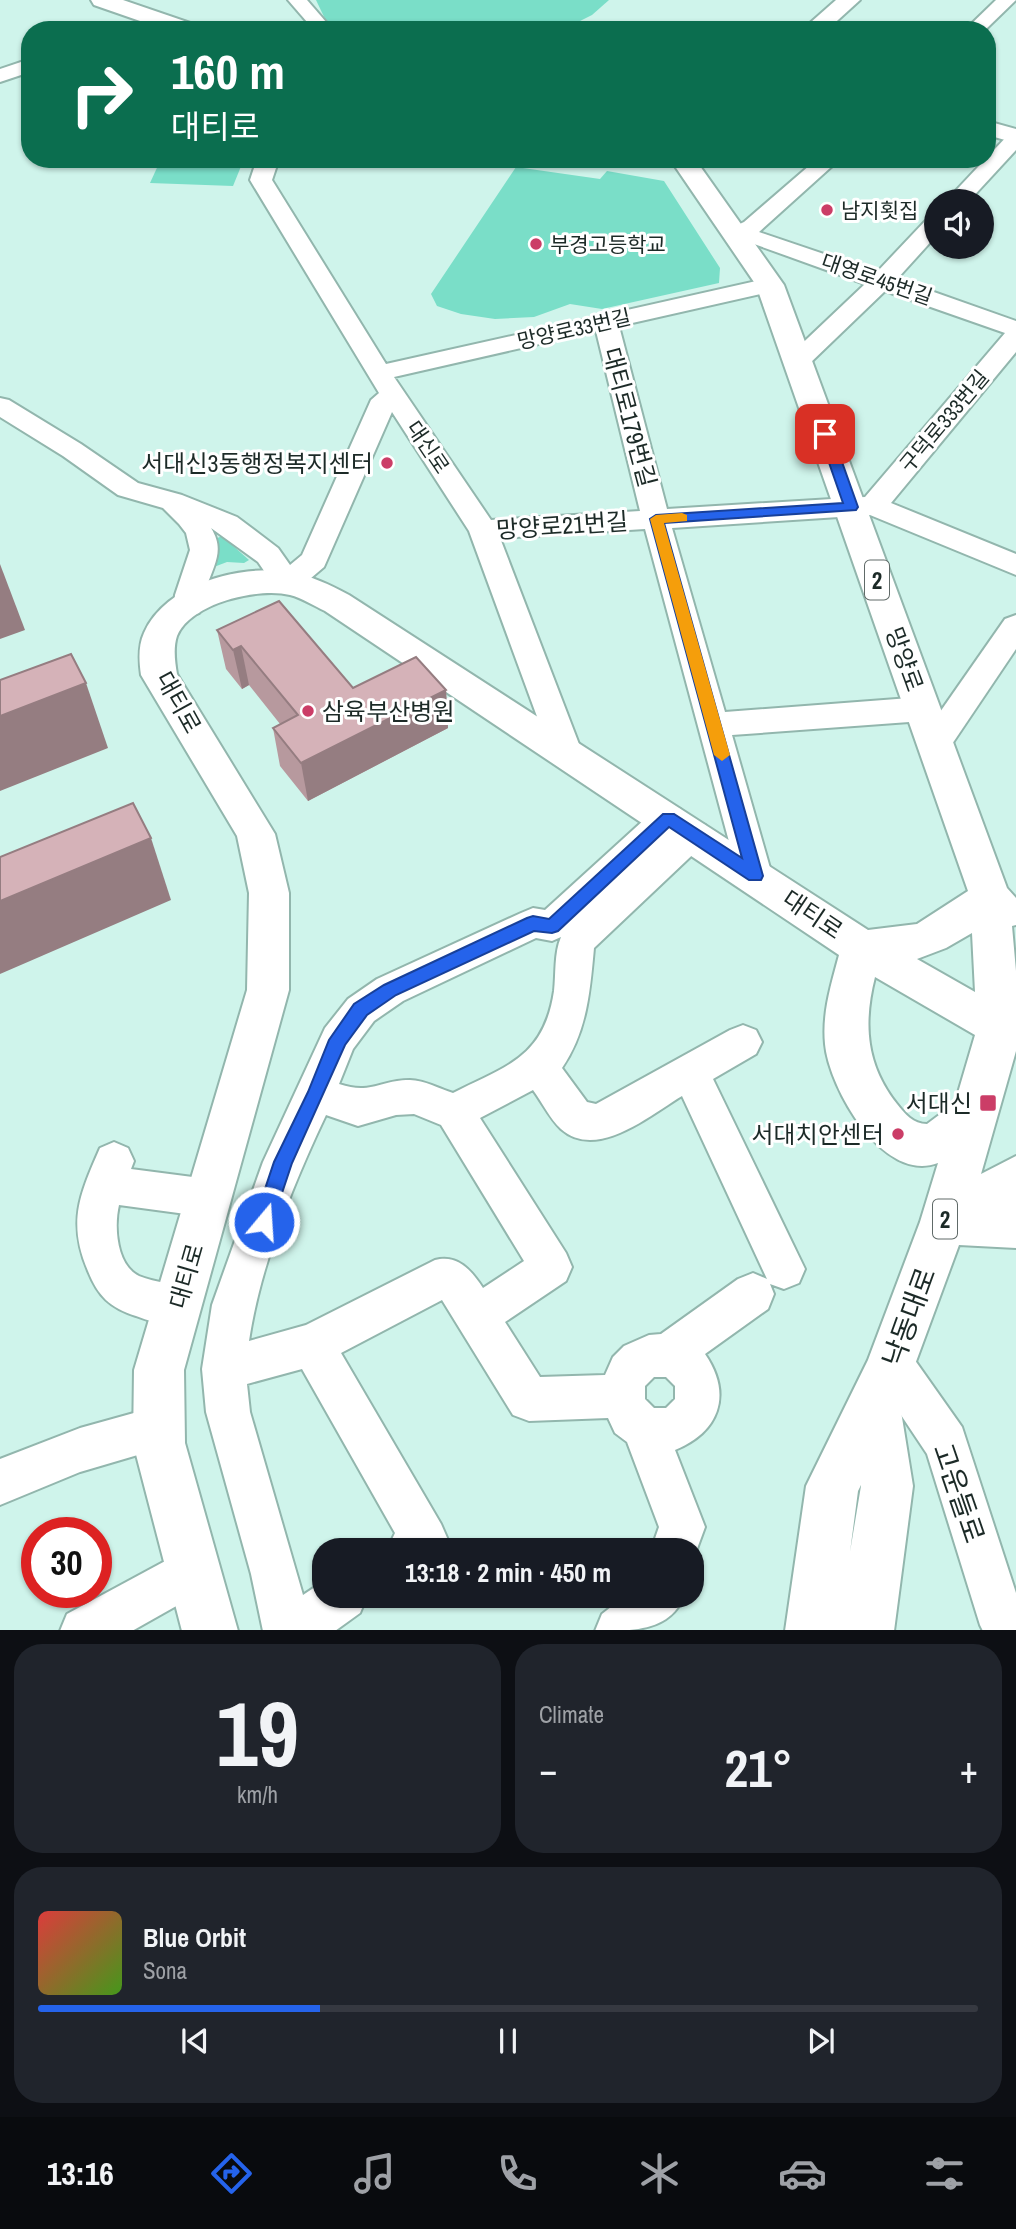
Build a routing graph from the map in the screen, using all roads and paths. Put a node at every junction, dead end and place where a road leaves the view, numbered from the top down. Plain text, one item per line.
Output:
1 (102, 0) edge
2 (296, 0) edge
3 (849, 0) edge
4 (1007, 0) edge
5 (159, 21) edge
6 (300, 21) edge
7 (316, 21) edge
8 (824, 21) edge
9 (984, 21) edge
10 (21, 68) edge
11 (0, 76) edge
12 (996, 131) edge
13 (1016, 137) edge
14 (996, 159) edge
15 (265, 168) edge
16 (689, 168) edge
17 (820, 168) edge
18 (987, 168) edge
19 (968, 189) edge
20 (737, 234) junction
21 (924, 236) edge
22 (882, 281) junction
23 (769, 285) junction
24 (606, 322) junction
25 (1016, 329) edge
26 (1016, 336) edge
27 (800, 360) junction
28 (386, 385) junction
29 (0, 406) edge
30 (172, 501) junction
31 (862, 507) junction
32 (656, 519) junction
33 (482, 530) junction
34 (1016, 565) edge
35 (287, 583) junction
36 (188, 606) junction
37 (1016, 625) edge
38 (923, 709) junction
39 (713, 724) junction
40 (935, 744) junction
41 (566, 752) junction
42 (681, 826) junction
43 (755, 876) junction
44 (1003, 910) edge
45 (862, 948) junction
46 (1010, 1023) edge
47 (743, 1042) dead end
48 (538, 1066) junction
49 (690, 1072) junction
50 (316, 1094) junction
51 (454, 1112) junction
52 (974, 1115) junction
53 (1016, 1178) edge
54 (208, 1198) junction
55 (944, 1222) junction
56 (1016, 1225) edge
57 (178, 1305) junction
58 (476, 1317) junction
59 (312, 1345) junction
60 (667, 1355) junction
61 (224, 1369) junction
62 (883, 1385) junction
63 (633, 1411) junction
64 (159, 1428) junction
65 (0, 1482) edge
66 (424, 1538) edge
67 (678, 1538) edge
68 (193, 1570) junction
69 (325, 1608) edge
70 (648, 1608) edge
71 (84, 1630) edge
72 (210, 1630) edge
73 (286, 1630) edge
74 (293, 1630) edge
75 (619, 1630) edge
76 (813, 1630) edge
77 (866, 1630) edge
78 (1008, 1630) edge

1 - 5 main road
2 - 6 street
2 - 7 street
3 - 8 main road
4 - 9 street
10 - 11 street
12 - 13 main road
13 - 14 street
15 - 28 street, 대신로
16 - 20 main road, 망양로 / 2
17 - 20 street
18 - 19 street
20 - 22 street, 대영로45번길
20 - 23 main road, 망양로 / 2
21 - 22 street
22 - 25 street, 대영로45번길
22 - 27 street
23 - 24 street, 망양로33번길
23 - 27 main road, 망양로 / 2
24 - 28 street, 망양로33번길
24 - 32 street, 대티로179번길
26 - 31 street, 구덕로333번길
27 - 31 main road, 망양로 / 2
28 - 33 street, 대신로
28 - 35 street
29 - 30 street
30 - 35 street
30 - 36 street
31 - 32 street, 망양로21번길
31 - 34 street
31 - 38 main road, 망양로 / 2
32 - 33 street, 망양로21번길
32 - 39 street, 대티로179번길
33 - 41 street, 대신로
35 - 36 main road, 대티로
35 - 41 main road, 대티로
36 - 54 main road, 대티로
37 - 40 street
38 - 39 street
38 - 40 main road, 망양로 / 2
39 - 43 street, 대티로179번길
40 - 44 main road, 망양로 / 2
41 - 42 main road, 대티로
42 - 43 main road, 대티로
42 - 48 street
42 - 50 street
43 - 45 main road, 대티로
44 - 45 main road
44 - 46 main road, 망양로 / 2
45 - 46 main road, 대티로
45 - 52 main road
46 - 52 main road, 낙동대로 / 2
47 - 49 street
48 - 49 street
48 - 51 street
49 - 60 street
50 - 51 street
50 - 61 street
51 - 58 street
52 - 55 main road, 낙동대로 / 2
53 - 55 main road
54 - 57 main road, 대티로
54 - 57 street
55 - 56 main road
55 - 62 main road, 낙동대로 / 2
57 - 64 main road, 대티로
58 - 59 street
58 - 63 street
59 - 61 street
59 - 66 street
60 - 63 street
60 - 63 street
61 - 73 street
62 - 76 main road, 낙동대로 / 2
62 - 77 main road, 낙동대로 / 2
62 - 78 street, 고운들로
63 - 67 street
64 - 65 street
64 - 68 main road, 대티로
68 - 71 street
68 - 72 main road, 대티로
69 - 74 street
70 - 75 street

